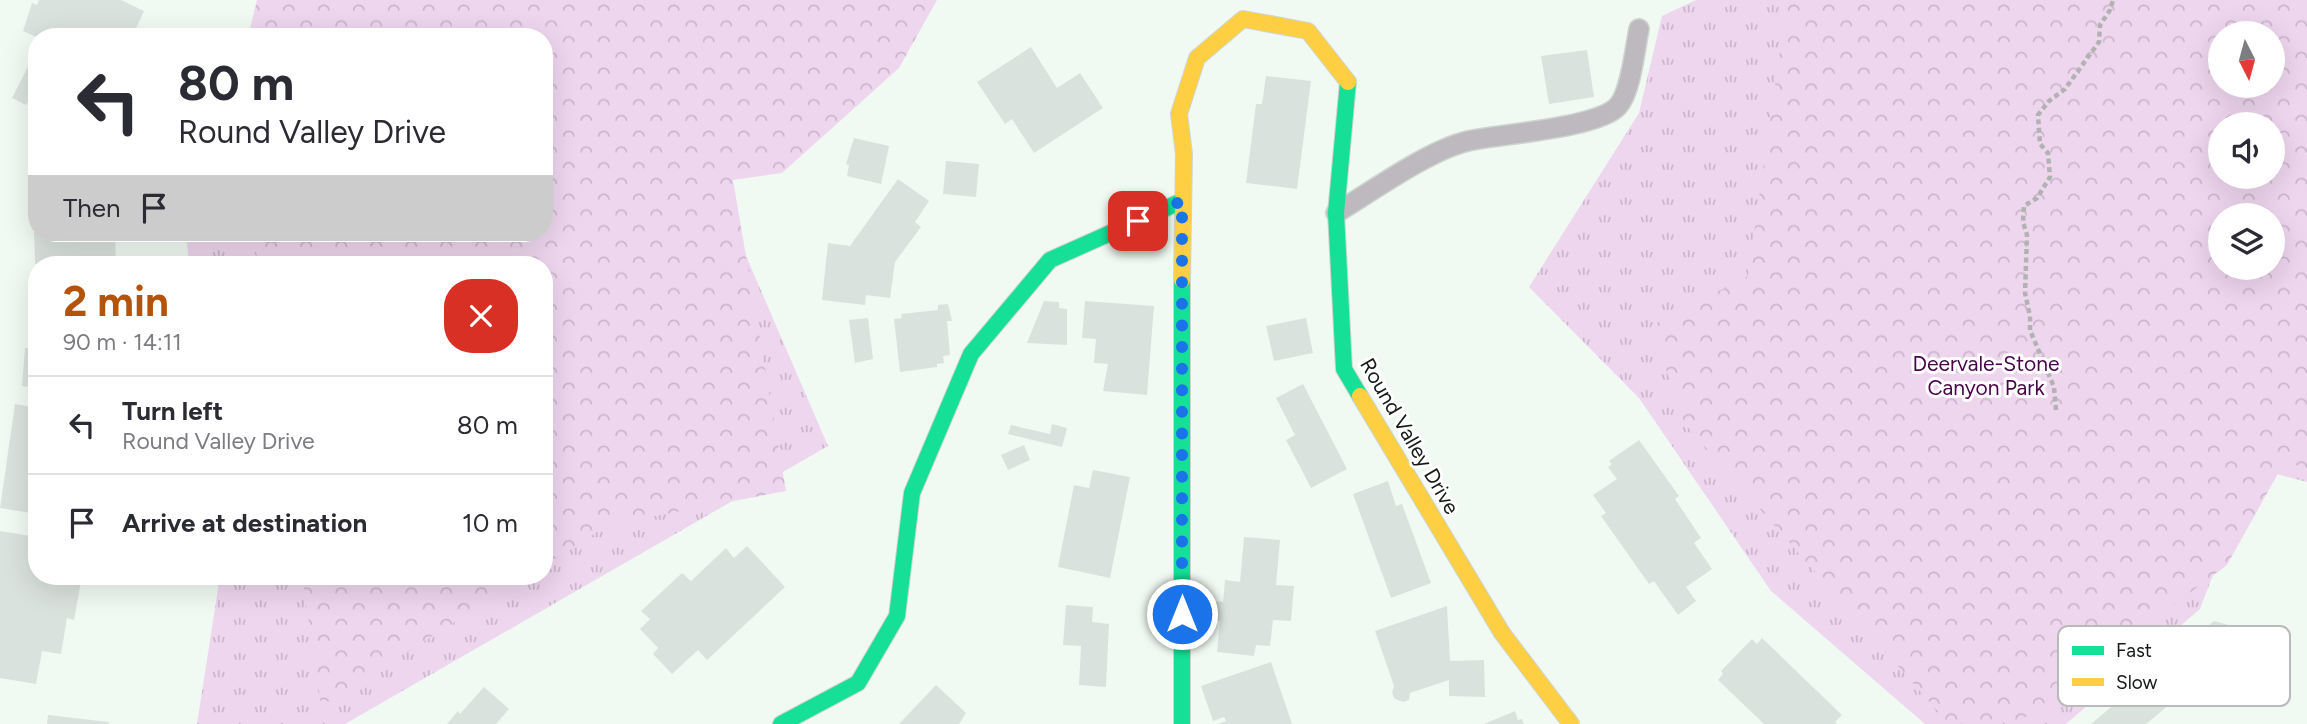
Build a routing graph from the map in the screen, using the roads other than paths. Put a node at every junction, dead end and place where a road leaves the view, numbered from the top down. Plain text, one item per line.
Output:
1 (1639, 29) dead end
2 (1182, 201) junction
3 (1336, 213) junction
4 (781, 724) edge
5 (1182, 724) edge
6 (1571, 724) edge

1 - 3 lane
2 - 3 street, Round Valley Drive
2 - 4 street
2 - 5 street
3 - 6 street, Round Valley Drive

